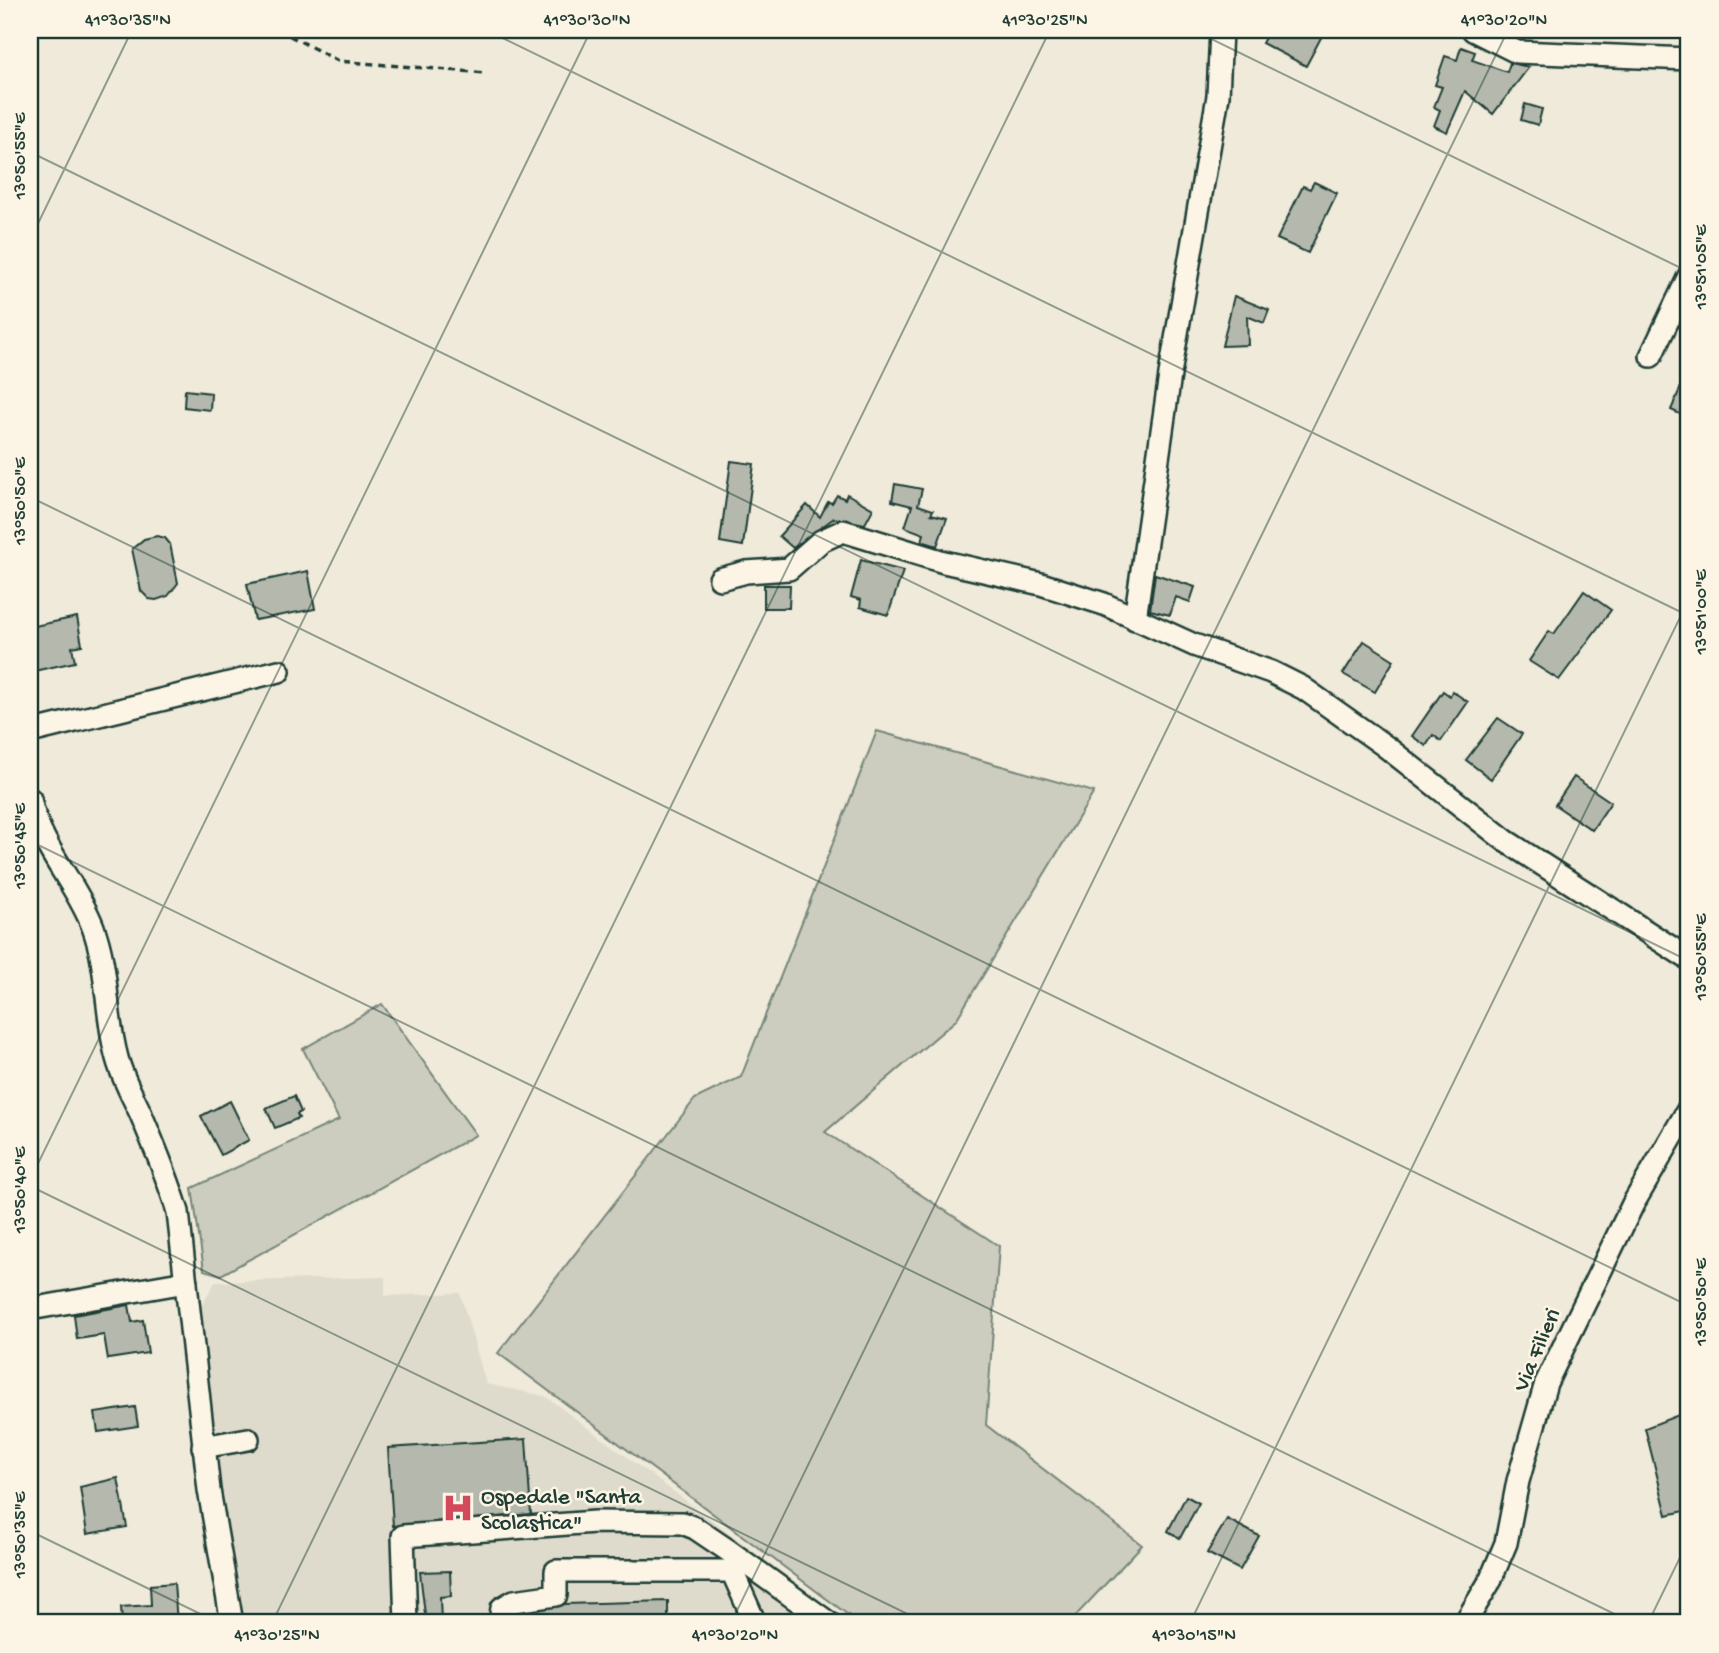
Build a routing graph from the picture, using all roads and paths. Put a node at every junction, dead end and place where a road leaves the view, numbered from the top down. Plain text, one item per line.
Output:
1 (279, 30) edge
2 (1221, 30) edge
3 (1473, 30) edge
4 (1689, 59) edge
5 (486, 73) dead end
6 (1689, 276) edge
7 (1651, 356) dead end
8 (720, 579) dead end
9 (1135, 619) junction
10 (279, 671) dead end
11 (30, 732) edge
12 (30, 799) edge
13 (1689, 959) edge
14 (1689, 1108) edge
15 (186, 1282) junction
16 (30, 1309) edge
17 (248, 1439) dead end
18 (204, 1447) junction
19 (232, 1623) edge
20 (406, 1623) edge
21 (500, 1623) edge
22 (755, 1623) edge
23 (829, 1623) edge
24 (1465, 1623) edge

1 - 5 path
2 - 9 street
3 - 4 street
6 - 7 street
8 - 9 street
9 - 13 street
10 - 11 street
12 - 15 street
14 - 24 street, Via Filieri
15 - 16 street
15 - 18 street
17 - 18 street
18 - 19 street
20 - 23 street
21 - 22 street

